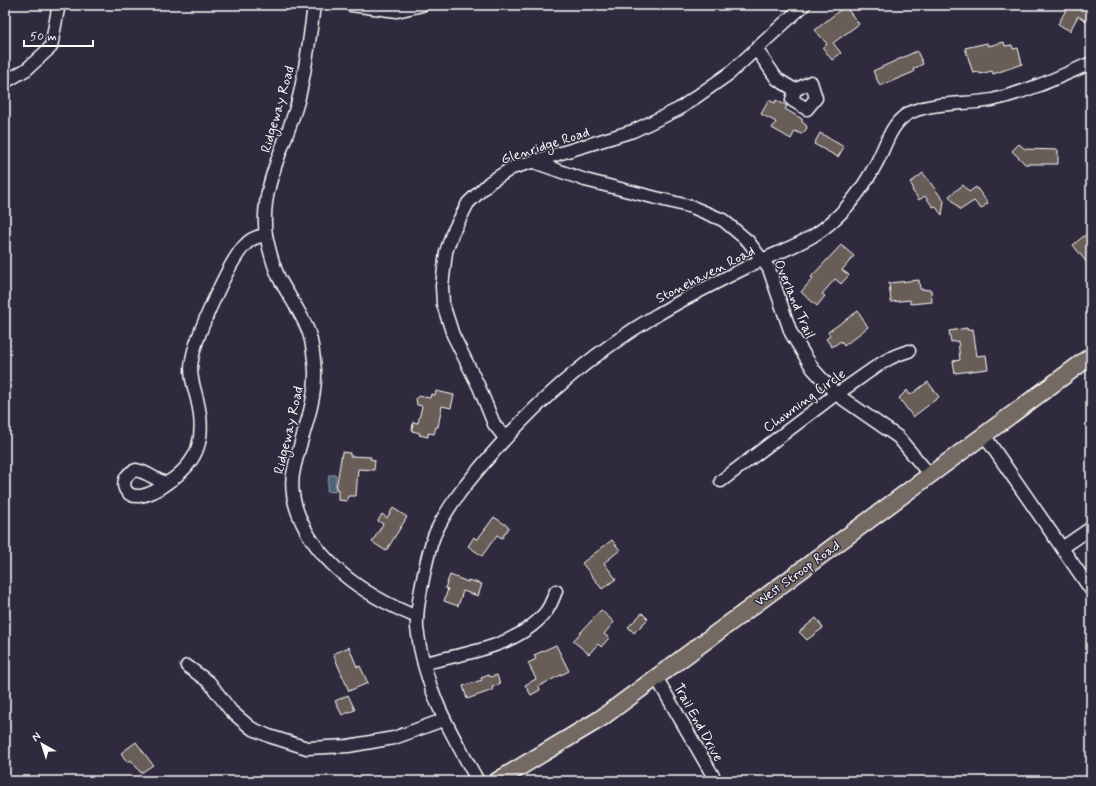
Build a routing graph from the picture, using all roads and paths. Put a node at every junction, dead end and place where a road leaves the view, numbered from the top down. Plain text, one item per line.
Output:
1 (57, 5) edge
2 (314, 5) edge
3 (351, 5) edge
4 (422, 5) edge
5 (804, 5) edge
6 (757, 50) junction
7 (1091, 63) edge
8 (5, 82) edge
9 (795, 90) dead end
10 (534, 162) junction
11 (266, 235) junction
12 (763, 261) junction
13 (909, 351) dead end
14 (1091, 356) edge
15 (836, 394) junction
16 (984, 435) junction
17 (505, 438) junction
18 (930, 475) junction
19 (721, 481) dead end
20 (167, 484) dead end
21 (1091, 528) edge
22 (1062, 548) junction
23 (1091, 590) edge
24 (556, 591) dead end
25 (417, 617) junction
26 (424, 663) junction
27 (187, 666) dead end
28 (656, 677) junction
29 (443, 720) junction
30 (478, 781) edge
31 (497, 781) edge
32 (716, 781) edge

1 - 8 street
2 - 11 street, Ridgeway Road
3 - 4 street
5 - 6 street, Glenridge Road
6 - 9 street
6 - 10 street, Glenridge Road
7 - 12 street, Stonehaven Road
10 - 12 street, Overland Trail
10 - 17 street, Glenridge Road
11 - 20 street
11 - 25 street, Ridgeway Road
12 - 15 street, Overland Trail
12 - 17 street, Stonehaven Road
13 - 15 street, Chowning Circle
14 - 16 main road, West Stroop Road
15 - 18 street, Overland Trail
15 - 19 street, Chowning Circle
16 - 18 main road, West Stroop Road
16 - 22 street
17 - 25 street, Stonehaven Road
18 - 28 main road, West Stroop Road
21 - 22 street
22 - 23 street
24 - 26 street
25 - 26 street
26 - 29 street
27 - 29 street
28 - 31 main road, West Stroop Road
28 - 32 street, Trail End Drive
29 - 30 street

